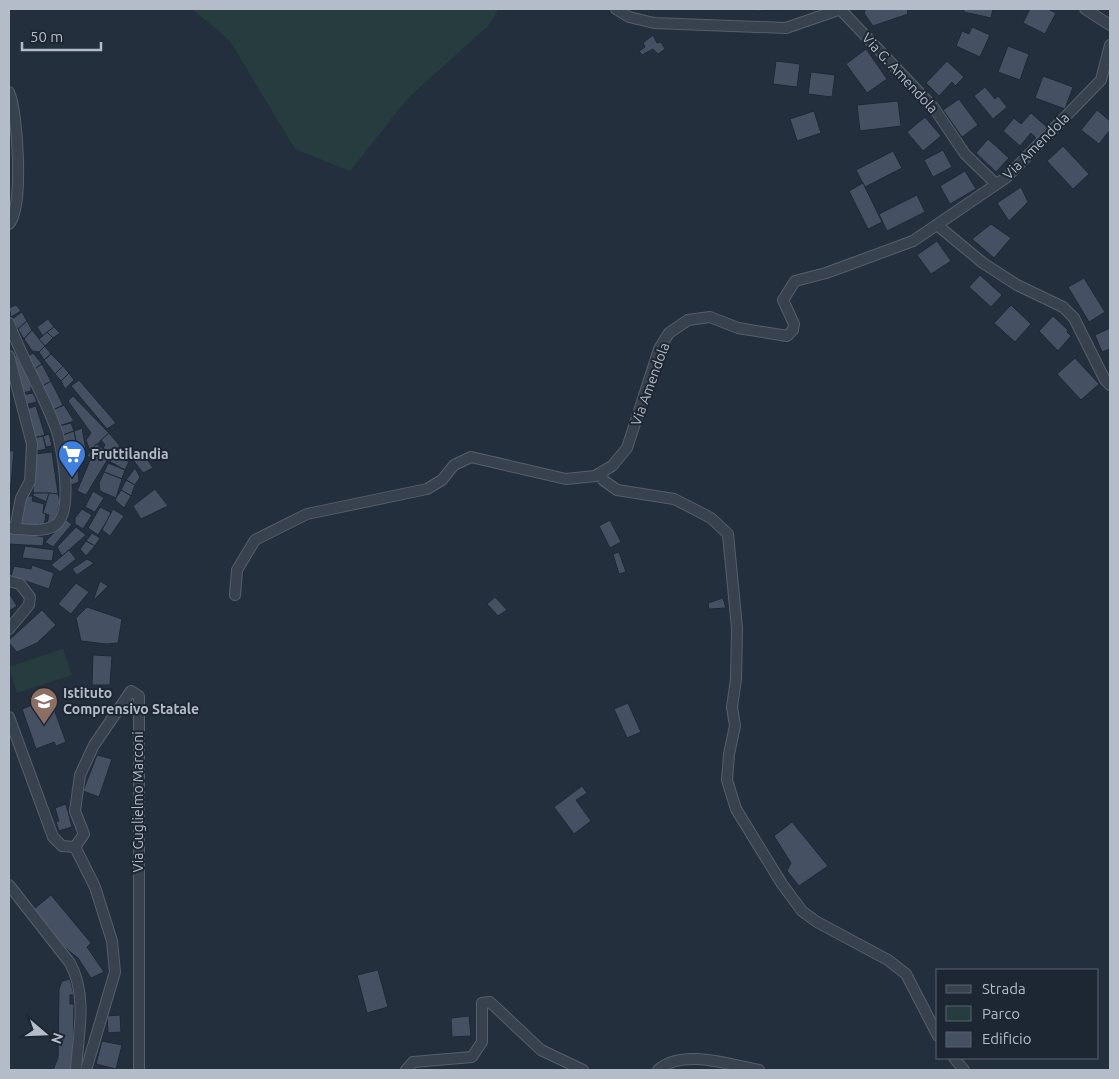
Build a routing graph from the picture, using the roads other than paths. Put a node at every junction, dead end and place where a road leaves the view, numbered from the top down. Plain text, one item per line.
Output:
1 (616, 9) edge
2 (840, 9) edge
3 (1084, 9) edge
4 (1110, 11) edge
5 (1100, 16) junction
6 (1110, 25) edge
7 (1110, 45) edge
8 (9, 92) edge
9 (996, 184) junction
10 (9, 224) edge
11 (937, 225) junction
12 (9, 323) edge
13 (11, 341) edge
14 (9, 356) edge
15 (1110, 385) edge
16 (602, 472) junction
17 (12, 528) edge
18 (9, 581) edge
19 (234, 595) dead end
20 (9, 629) edge
21 (9, 717) edge
22 (76, 847) junction
23 (9, 885) edge
24 (936, 1032) edge
25 (955, 1059) edge
26 (76, 1070) edge
27 (86, 1070) edge
28 (138, 1070) edge
29 (406, 1070) edge
30 (583, 1070) edge
31 (658, 1070) edge
32 (759, 1070) edge
33 (964, 1070) edge

1 - 2 street
2 - 9 street, Via G. Amendola
3 - 5 street
4 - 5 street
5 - 6 street
7 - 9 street, Via Amendola
8 - 10 street
9 - 11 street, Via Amendola
11 - 15 street
11 - 16 street, Via Amendola
12 - 13 street
13 - 17 street
14 - 17 street
16 - 19 street, Via Amendola
16 - 24 street
18 - 20 street
21 - 22 street
22 - 27 street
22 - 28 street, Via Guglielmo Marconi
23 - 26 street
25 - 33 street
29 - 30 street
31 - 32 street

